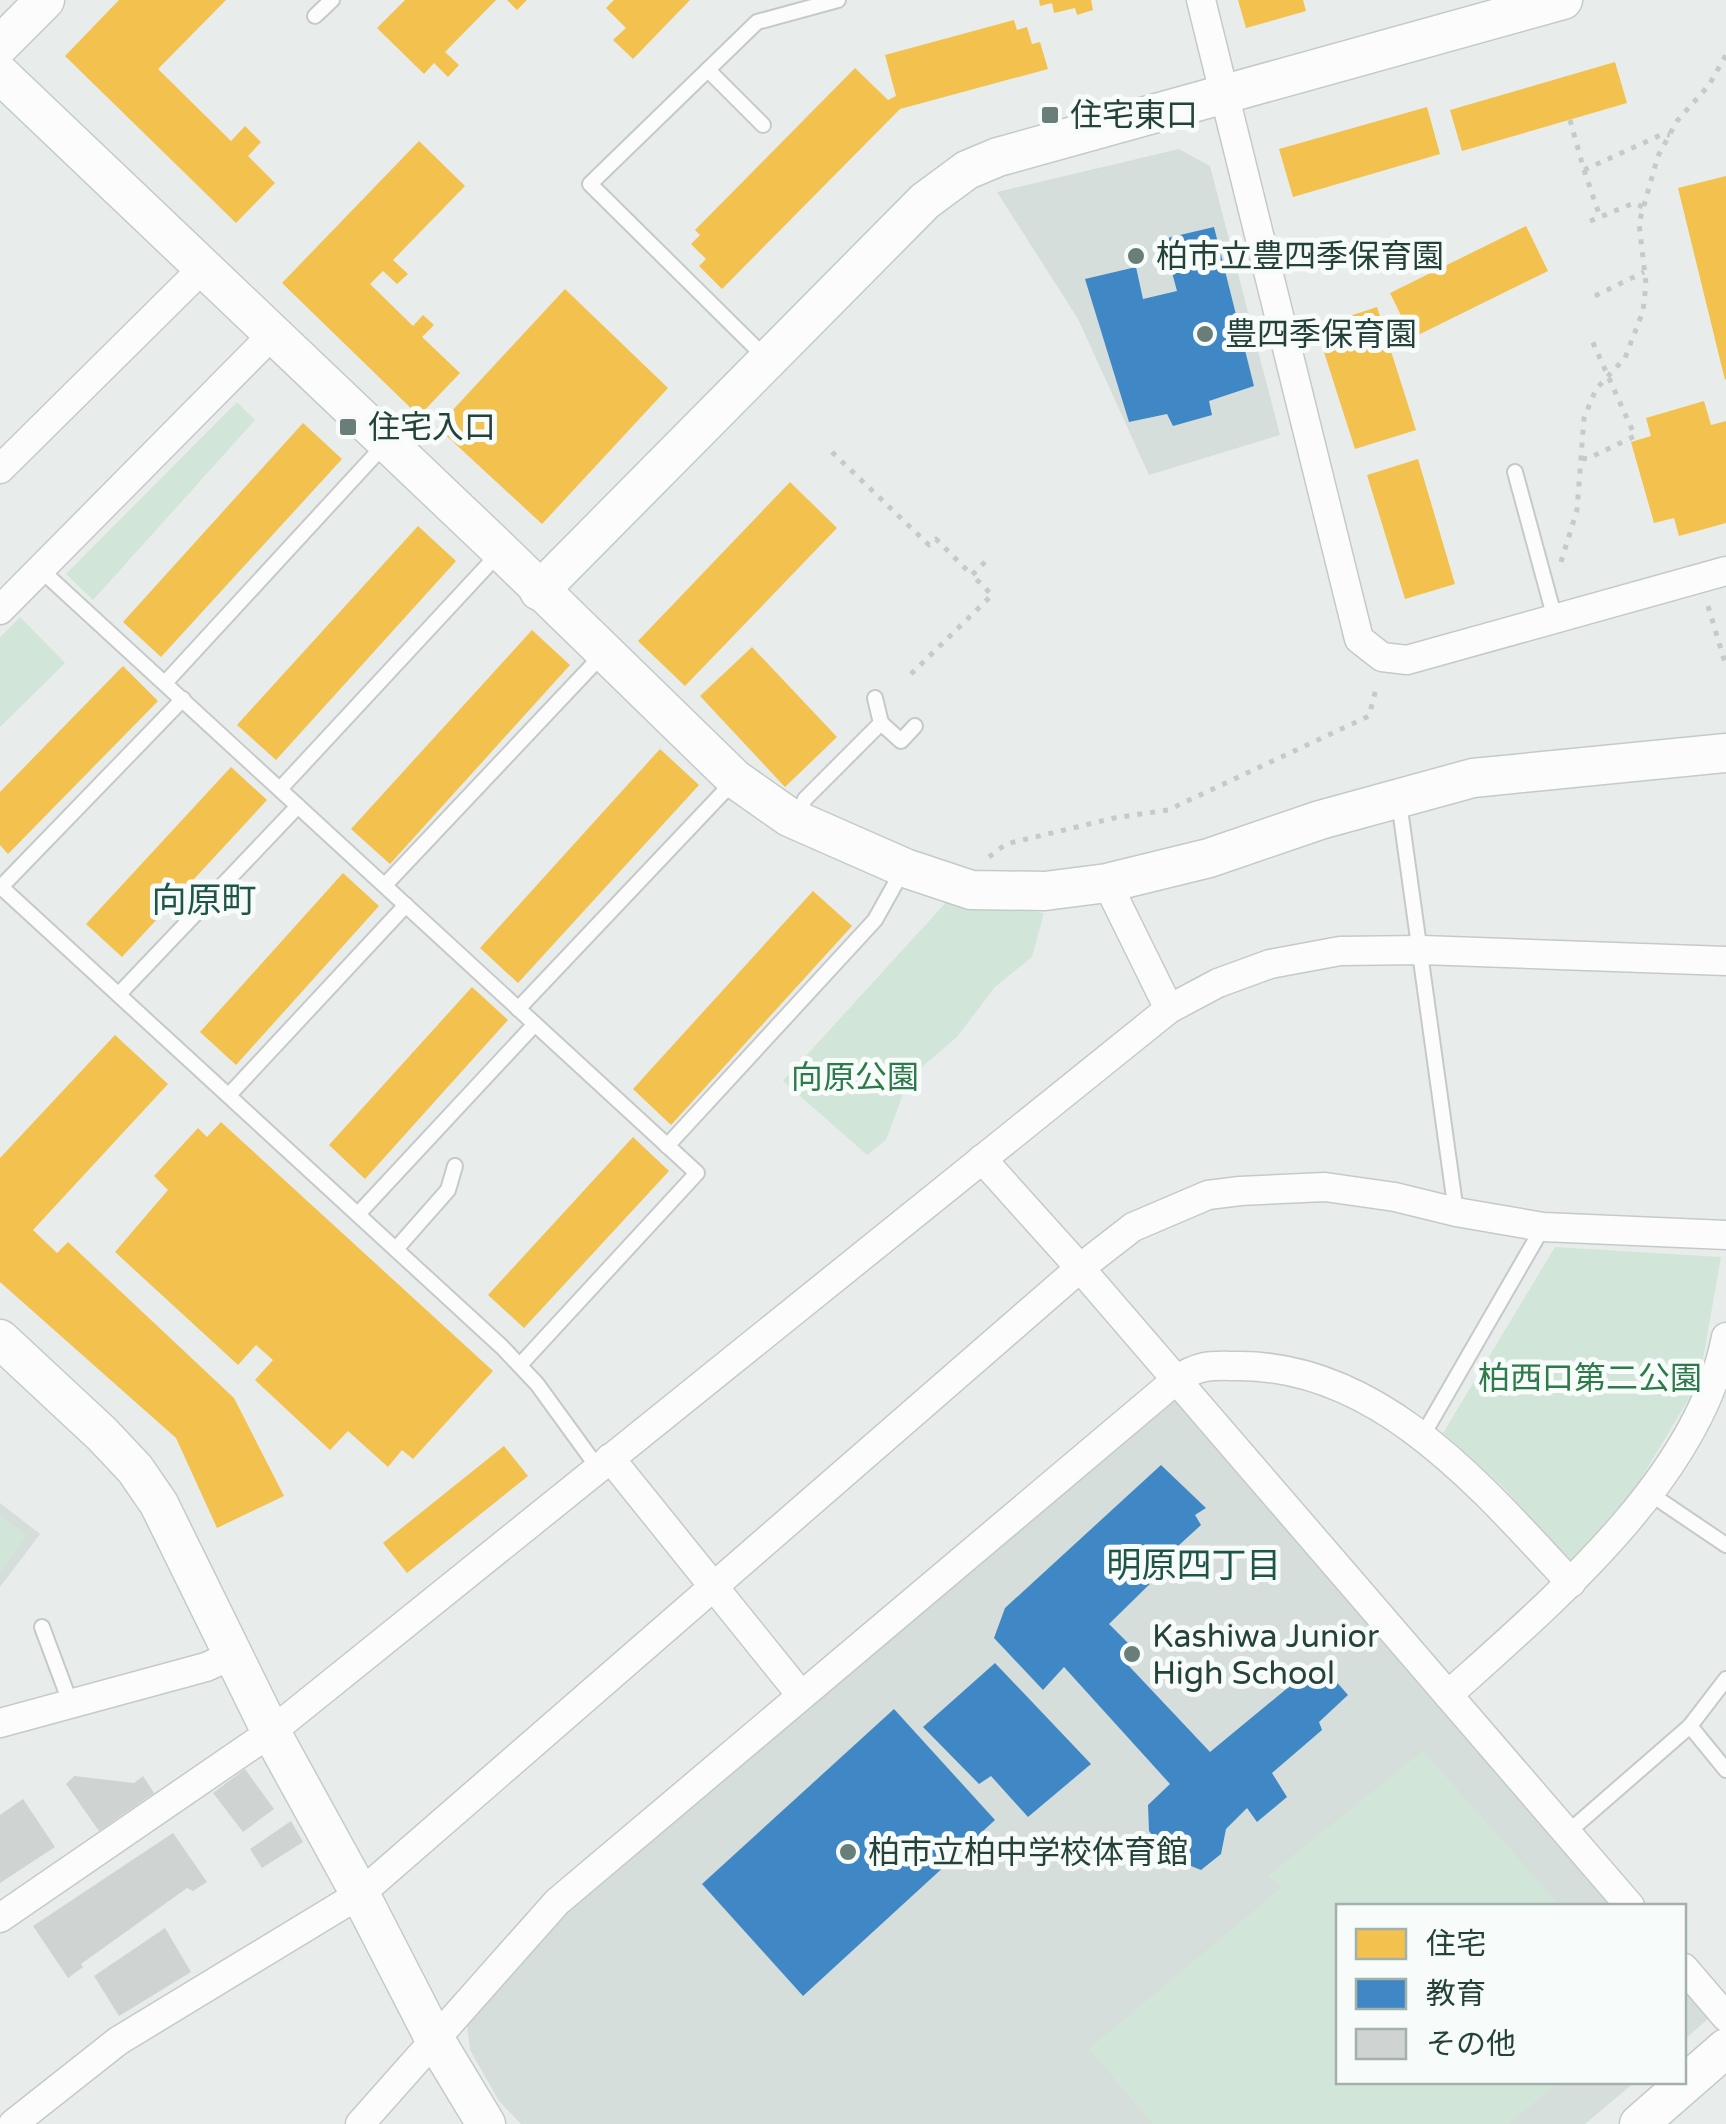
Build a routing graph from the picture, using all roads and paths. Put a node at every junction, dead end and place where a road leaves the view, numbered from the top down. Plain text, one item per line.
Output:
1 (45, 0) edge
2 (332, 0) edge
3 (838, 0) edge
4 (1201, 0) edge
5 (1563, 0) edge
6 (314, 16) dead end
7 (0, 45) edge
8 (1726, 54) edge
9 (708, 70) junction
10 (0, 74) edge
11 (1222, 94) junction
12 (1570, 120) dead end
13 (763, 126) dead end
14 (1670, 136) junction
15 (1584, 170) junction
16 (1644, 207) junction
17 (1600, 216) junction
18 (1590, 221) dead end
19 (203, 268) junction
20 (1644, 272) junction
21 (1595, 296) dead end
22 (273, 334) junction
23 (1590, 336) dead end
24 (768, 360) junction
25 (1608, 377) junction
26 (386, 443) junction
27 (832, 452) dead end
28 (1582, 458) junction
29 (0, 468) edge
30 (1514, 472) dead end
31 (501, 551) junction
32 (988, 559) dead end
33 (42, 570) junction
34 (1726, 571) edge
35 (972, 575) junction
36 (1545, 584) junction
37 (539, 591) junction
38 (1708, 603) dead end
39 (0, 610) edge
40 (1554, 619) junction
41 (605, 652) junction
42 (1726, 666) edge
43 (911, 674) dead end
44 (165, 683) junction
45 (1377, 685) dead end
46 (875, 698) dead end
47 (183, 700) junction
48 (881, 722) junction
49 (915, 726) dead end
50 (1726, 753) edge
51 (735, 780) junction
52 (280, 789) junction
53 (1399, 800) junction
54 (298, 806) junction
55 (796, 821) junction
56 (905, 868) junction
57 (1107, 883) junction
58 (385, 885) junction
59 (0, 886) edge
60 (970, 890) junction
61 (406, 905) junction
62 (1422, 950) junction
63 (1726, 961) edge
64 (120, 993) junction
65 (518, 1009) junction
66 (1169, 1010) junction
67 (535, 1024) junction
68 (229, 1094) junction
69 (667, 1146) junction
70 (982, 1158) junction
71 (455, 1166) dead end
72 (1456, 1212) junction
73 (359, 1213) junction
74 (1544, 1228) junction
75 (1726, 1235) edge
76 (396, 1248) junction
77 (1080, 1268) junction
78 (1726, 1337) edge
79 (0, 1339) edge
80 (520, 1365) junction
81 (1176, 1380) junction
82 (1423, 1435) junction
83 (604, 1463) junction
84 (1649, 1493) junction
85 (1726, 1545) edge
86 (1571, 1583) junction
87 (714, 1585) junction
88 (42, 1628) dead end
89 (233, 1655) junction
90 (1726, 1680) edge
91 (800, 1695) junction
92 (1448, 1696) junction
93 (70, 1702) junction
94 (0, 1723) edge
95 (1690, 1726) junction
96 (270, 1732) junction
97 (1726, 1770) edge
98 (1566, 1833) junction
99 (360, 1894) junction
100 (1628, 1904) edge
101 (0, 1918) edge
102 (1686, 1970) edge
103 (1726, 2017) edge
104 (434, 2038) junction
105 (1726, 2048) edge
106 (1686, 2083) edge
107 (1684, 2084) edge
108 (13, 2124) edge
109 (360, 2124) edge
110 (486, 2124) edge
111 (1638, 2124) edge

1 - 7 street
2 - 6 lane
3 - 9 lane
4 - 11 street
5 - 11 street
8 - 14 path
9 - 13 lane
9 - 24 lane
10 - 19 street
11 - 24 street
11 - 40 street
12 - 15 path
14 - 15 path
14 - 16 path
15 - 17 path
16 - 17 path
16 - 20 path
17 - 18 path
19 - 22 street
19 - 29 street
20 - 21 path
20 - 25 path
22 - 26 street
22 - 33 street
23 - 25 path
24 - 37 street
25 - 28 path
25 - 28 path
26 - 31 street
26 - 44 lane
27 - 35 path
28 - 36 path
30 - 36 lane
31 - 37 street
31 - 52 lane
32 - 35 path
33 - 39 street
33 - 44 lane
34 - 40 street
35 - 43 path
36 - 40 lane
37 - 41 street
38 - 42 path
41 - 51 street
41 - 58 lane
44 - 47 lane
45 - 60 path
46 - 48 lane
47 - 52 lane
47 - 59 lane
48 - 49 lane
48 - 55 lane
50 - 53 street
51 - 55 street
51 - 65 lane
52 - 54 lane
53 - 57 street
53 - 62 lane
54 - 58 lane
54 - 64 lane
55 - 56 street
56 - 60 street
56 - 69 lane
57 - 60 street
57 - 66 street
58 - 61 lane
59 - 64 lane
61 - 65 lane
61 - 68 lane
62 - 63 street
62 - 66 street
62 - 72 lane
64 - 68 lane
65 - 67 lane
66 - 70 street
67 - 69 lane
67 - 73 lane
68 - 73 lane
69 - 80 lane
70 - 77 street
70 - 83 street
71 - 76 lane
72 - 74 street
72 - 77 street
73 - 76 lane
74 - 75 street
74 - 82 lane
76 - 80 lane
77 - 81 street
77 - 87 street
78 - 84 street
79 - 89 street
80 - 83 lane
81 - 82 street
81 - 91 street
81 - 92 street
82 - 86 street
83 - 87 street
83 - 96 street
84 - 85 lane
84 - 86 street
86 - 92 street
87 - 91 street
87 - 99 street
88 - 93 lane
89 - 93 street
89 - 96 street
90 - 95 lane
91 - 104 street
92 - 98 street
93 - 94 street
95 - 97 lane
95 - 98 lane
96 - 99 street
96 - 101 street
98 - 100 street
99 - 104 street
99 - 108 street
102 - 103 street
104 - 109 street
104 - 110 street
105 - 106 street
107 - 111 street

